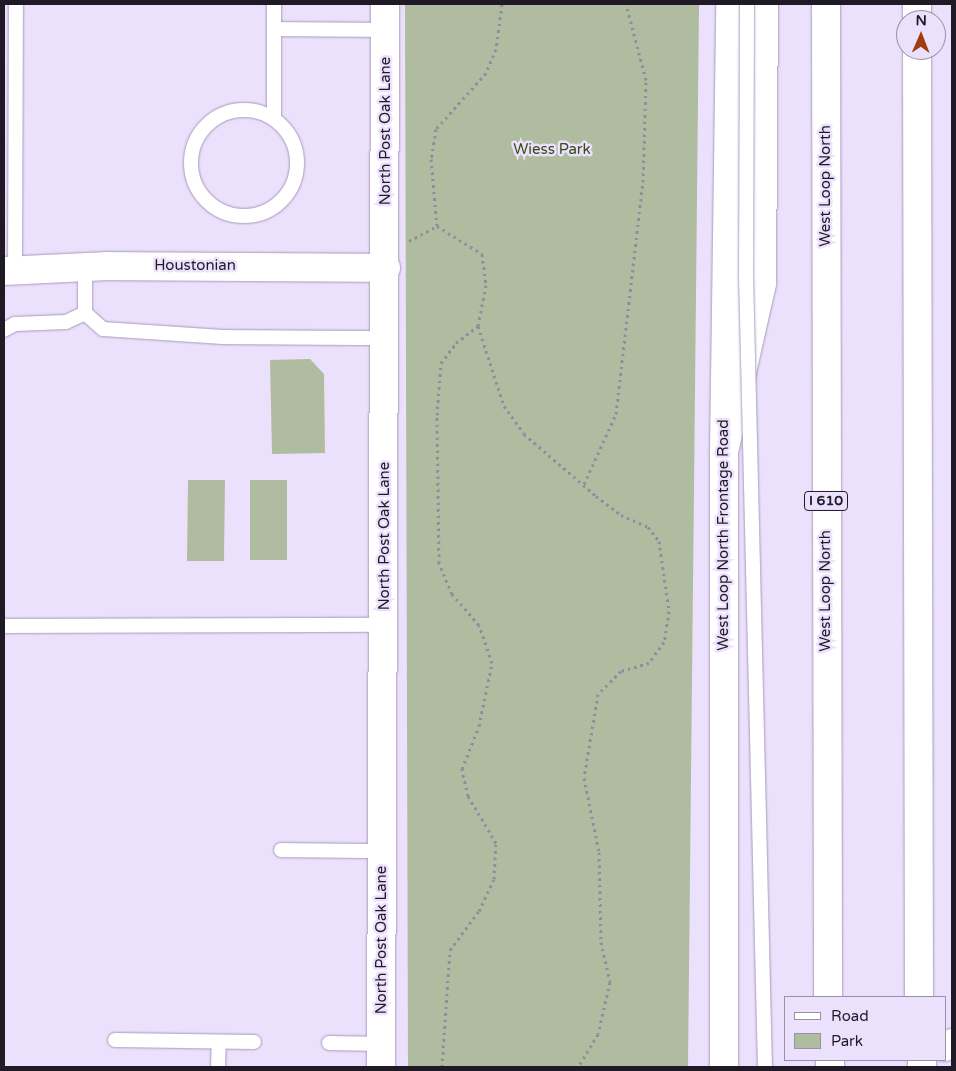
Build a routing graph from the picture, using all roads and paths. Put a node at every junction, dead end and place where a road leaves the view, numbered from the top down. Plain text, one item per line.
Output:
1 (16, 4) edge
2 (274, 4) edge
3 (502, 4) edge
4 (626, 4) edge
5 (730, 4) edge
6 (747, 4) edge
7 (764, 4) edge
8 (826, 4) edge
9 (385, 17) edge
10 (274, 30) junction
11 (917, 60) edge
12 (274, 119) junction
13 (437, 226) junction
14 (386, 261) junction
15 (85, 267) junction
16 (10, 271) edge
17 (85, 313) junction
18 (478, 326) junction
19 (4, 330) edge
20 (386, 338) junction
21 (724, 452) junction
22 (584, 484) junction
23 (384, 625) junction
24 (4, 626) edge
25 (281, 850) dead end
26 (383, 850) junction
27 (919, 989) edge
28 (828, 996) edge
29 (723, 1017) junction
30 (115, 1040) dead end
31 (219, 1042) junction
32 (254, 1042) dead end
33 (329, 1043) dead end
34 (381, 1056) edge
35 (218, 1067) edge
36 (442, 1067) edge
37 (578, 1067) edge
38 (724, 1067) edge
39 (745, 1067) edge
40 (765, 1067) edge

1 - 16 lane
2 - 10 lane
3 - 13 path
4 - 22 path
5 - 21 main road, West Loop North Frontage Road
6 - 40 lane, bridge
7 - 21 main road
8 - 28 main road, West Loop North / I 610
9 - 10 lane
9 - 14 main road, North Post Oak Lane
10 - 12 lane
11 - 27 main road
12 - 12 lane
13 - 14 path
13 - 18 path
14 - 15 main road, Houstonian
14 - 20 main road, North Post Oak Lane
15 - 16 main road, Houstonian
15 - 17 lane
17 - 19 lane
17 - 20 lane
18 - 22 path
18 - 36 path
20 - 23 main road, North Post Oak Lane
21 - 29 main road, West Loop North Frontage Road
22 - 37 path
23 - 24 lane
23 - 26 main road, North Post Oak Lane
25 - 26 lane
26 - 34 main road, North Post Oak Lane
29 - 38 main road, West Loop North Frontage Road
29 - 39 main road
30 - 31 lane
31 - 32 lane
31 - 35 lane
33 - 34 lane

